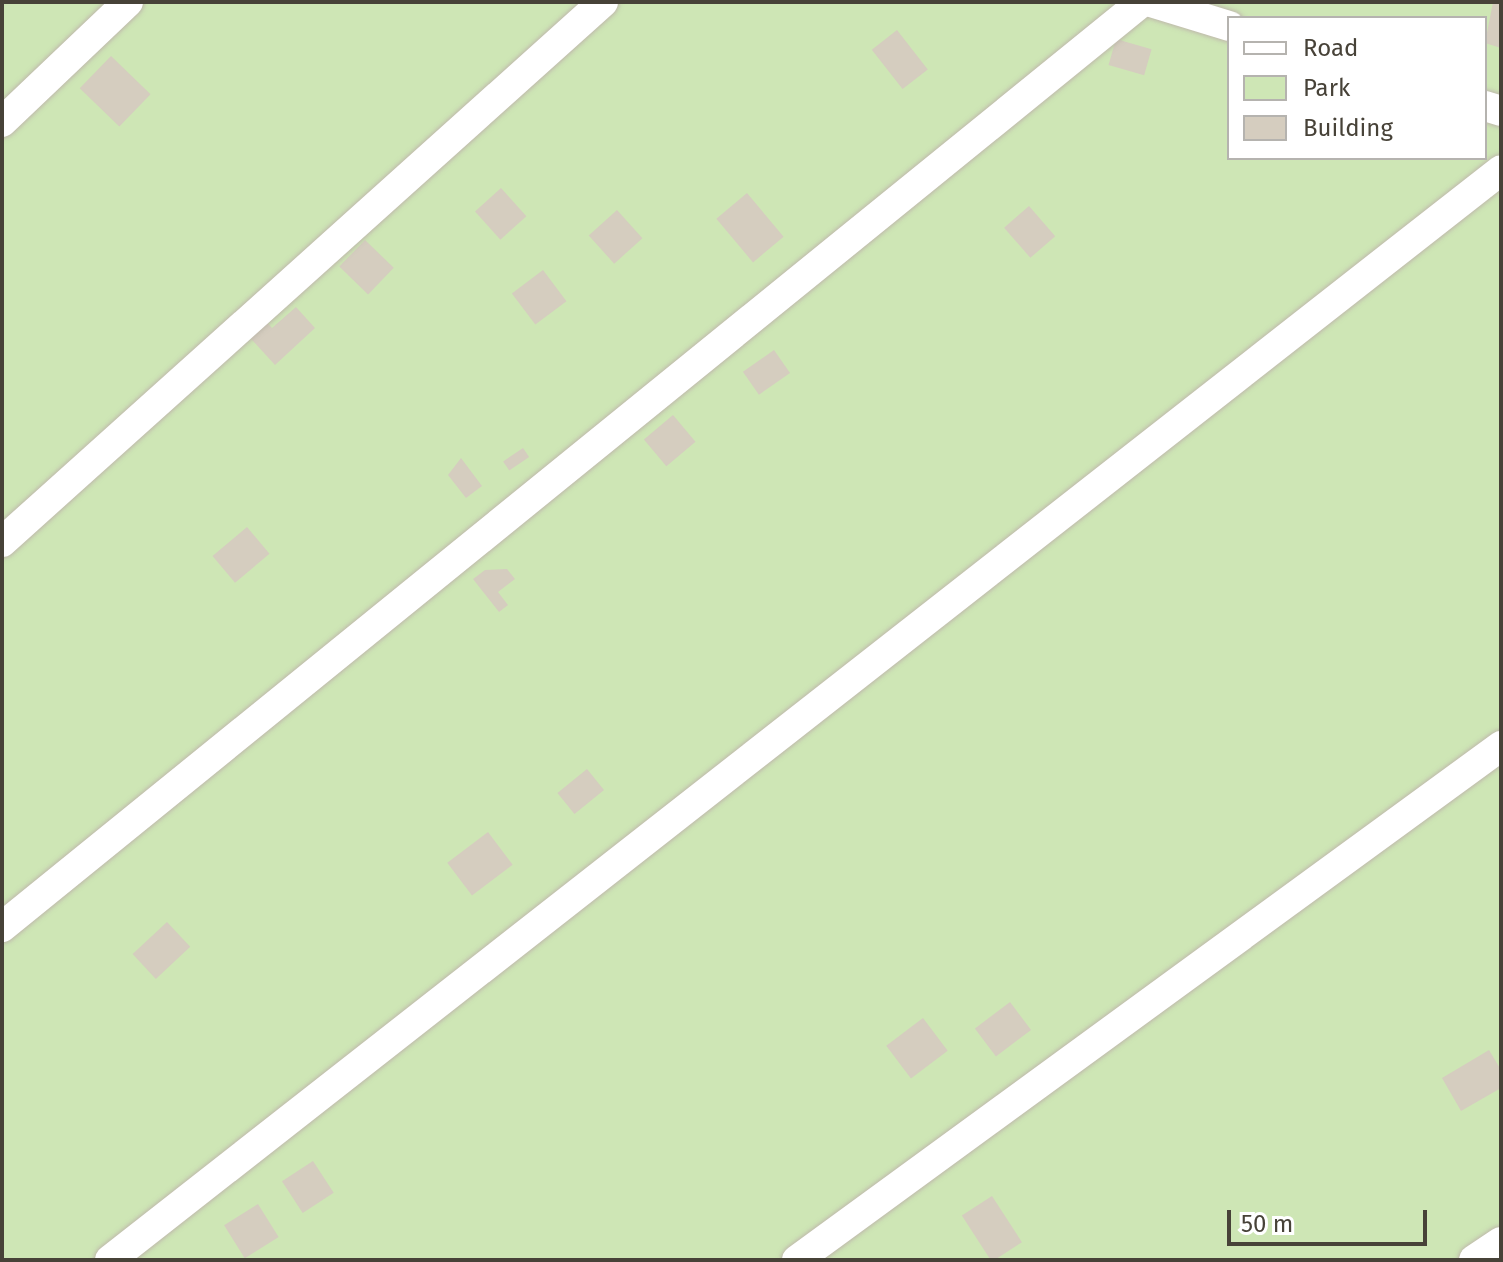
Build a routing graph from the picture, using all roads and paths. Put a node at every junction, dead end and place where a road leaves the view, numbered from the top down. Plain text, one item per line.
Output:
1 (128, 2) edge
2 (603, 2) edge
3 (1142, 2) edge
4 (1151, 2) edge
5 (1227, 25) edge
6 (2, 122) edge
7 (1501, 170) edge
8 (2, 542) edge
9 (1501, 746) edge
10 (2, 927) edge
11 (1501, 1242) edge
12 (110, 1260) edge
13 (797, 1260) edge
14 (1474, 1260) edge

1 - 6 lane
2 - 8 lane
3 - 10 lane
4 - 5 lane
7 - 12 lane
9 - 13 lane
11 - 14 lane

